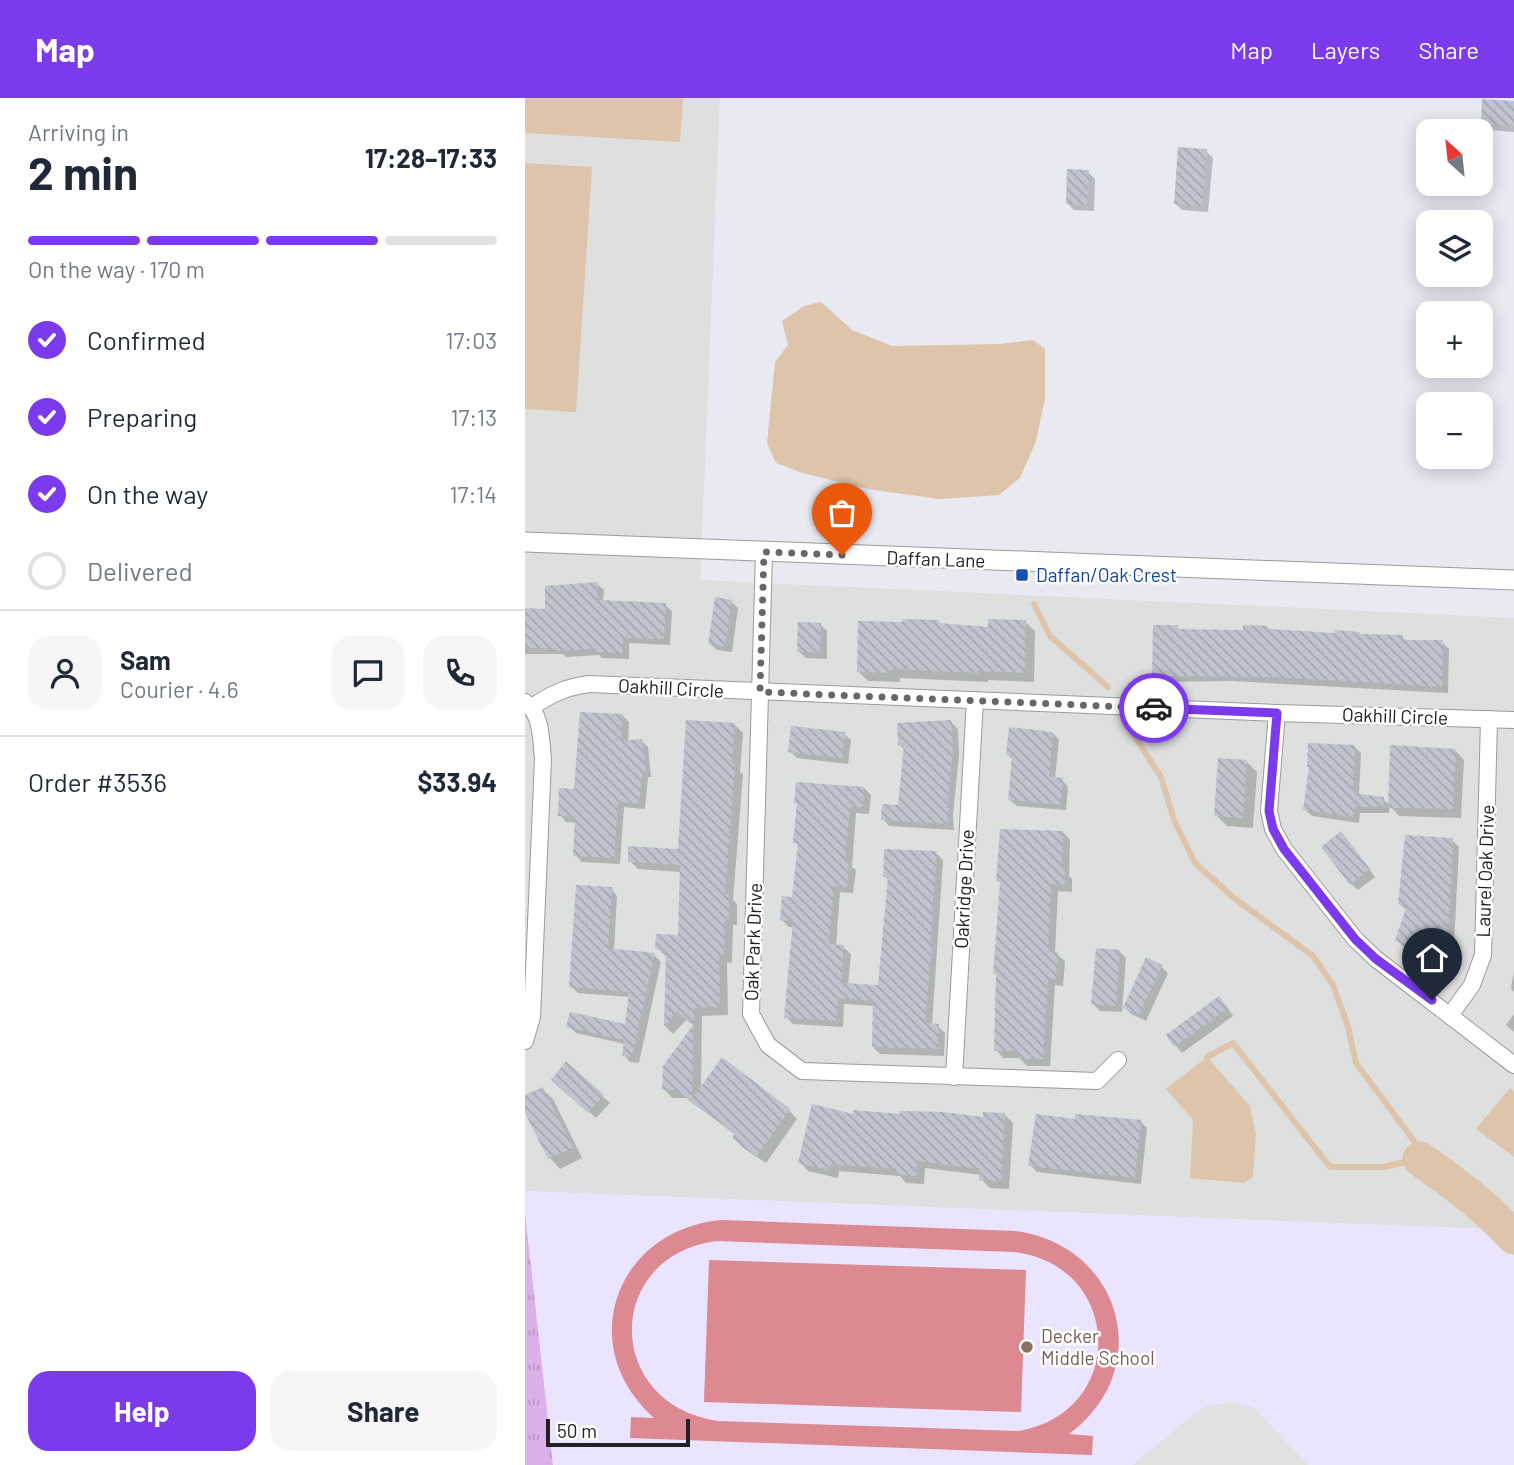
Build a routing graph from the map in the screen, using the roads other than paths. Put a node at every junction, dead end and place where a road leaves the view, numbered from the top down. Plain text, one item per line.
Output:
1 (525, 542) edge
2 (764, 552) junction
3 (1514, 580) edge
4 (760, 692) junction
5 (975, 700) junction
6 (529, 704) edge
7 (1277, 713) junction
8 (1489, 719) junction
9 (1514, 720) edge
10 (1451, 1014) junction
11 (525, 1041) edge
12 (1118, 1060) dead end
13 (1514, 1065) edge
14 (954, 1077) junction

1 - 2 street, Daffan Lane
2 - 3 street, Daffan Lane
2 - 4 street, Oak Park Drive
4 - 5 street, Oakhill Circle
4 - 6 street, Oakhill Circle
4 - 14 street, Oak Park Drive
5 - 7 street, Oakhill Circle
5 - 14 street, Oakridge Drive
6 - 11 street
7 - 8 street, Oakhill Circle
7 - 10 street
8 - 9 street, Oakhill Circle
8 - 10 street, Laurel Oak Drive
10 - 13 street
12 - 14 street, Oak Park Drive

